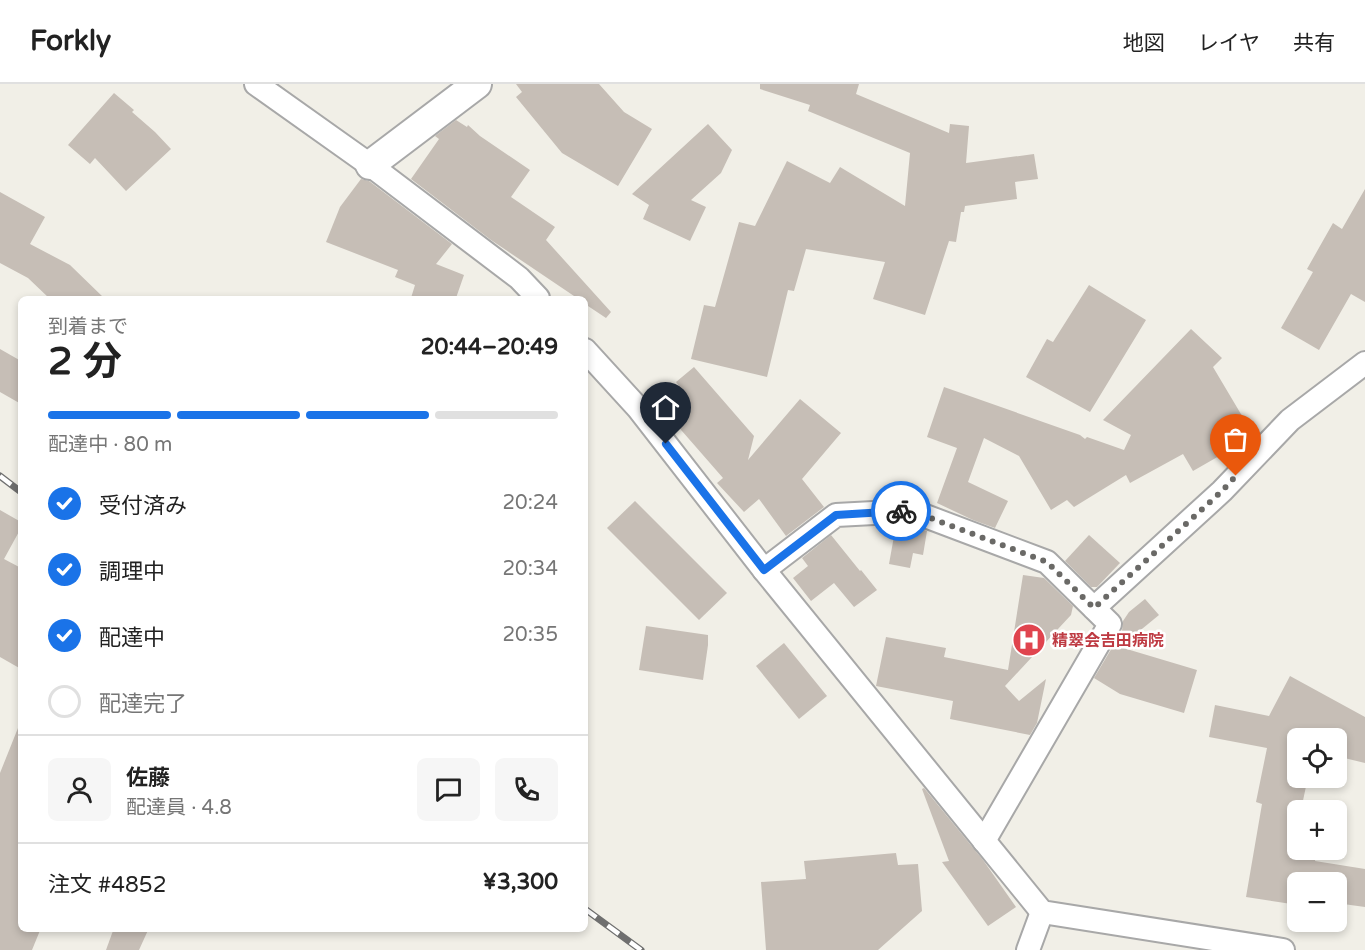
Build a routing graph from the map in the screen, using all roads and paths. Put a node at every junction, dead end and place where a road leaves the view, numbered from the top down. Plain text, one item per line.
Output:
1 (256, 84) edge
2 (477, 84) edge
3 (369, 165) junction
4 (536, 296) edge
5 (588, 353) edge
6 (1365, 363) edge
7 (764, 570) junction
8 (1094, 608) junction
9 (984, 841) junction
10 (1042, 912) junction
11 (1028, 950) edge
12 (1283, 950) edge

1 - 3 street
2 - 3 street
3 - 4 street
5 - 7 street
6 - 8 street
7 - 8 street
7 - 9 street
8 - 9 street
9 - 10 street
10 - 11 street
10 - 12 street

